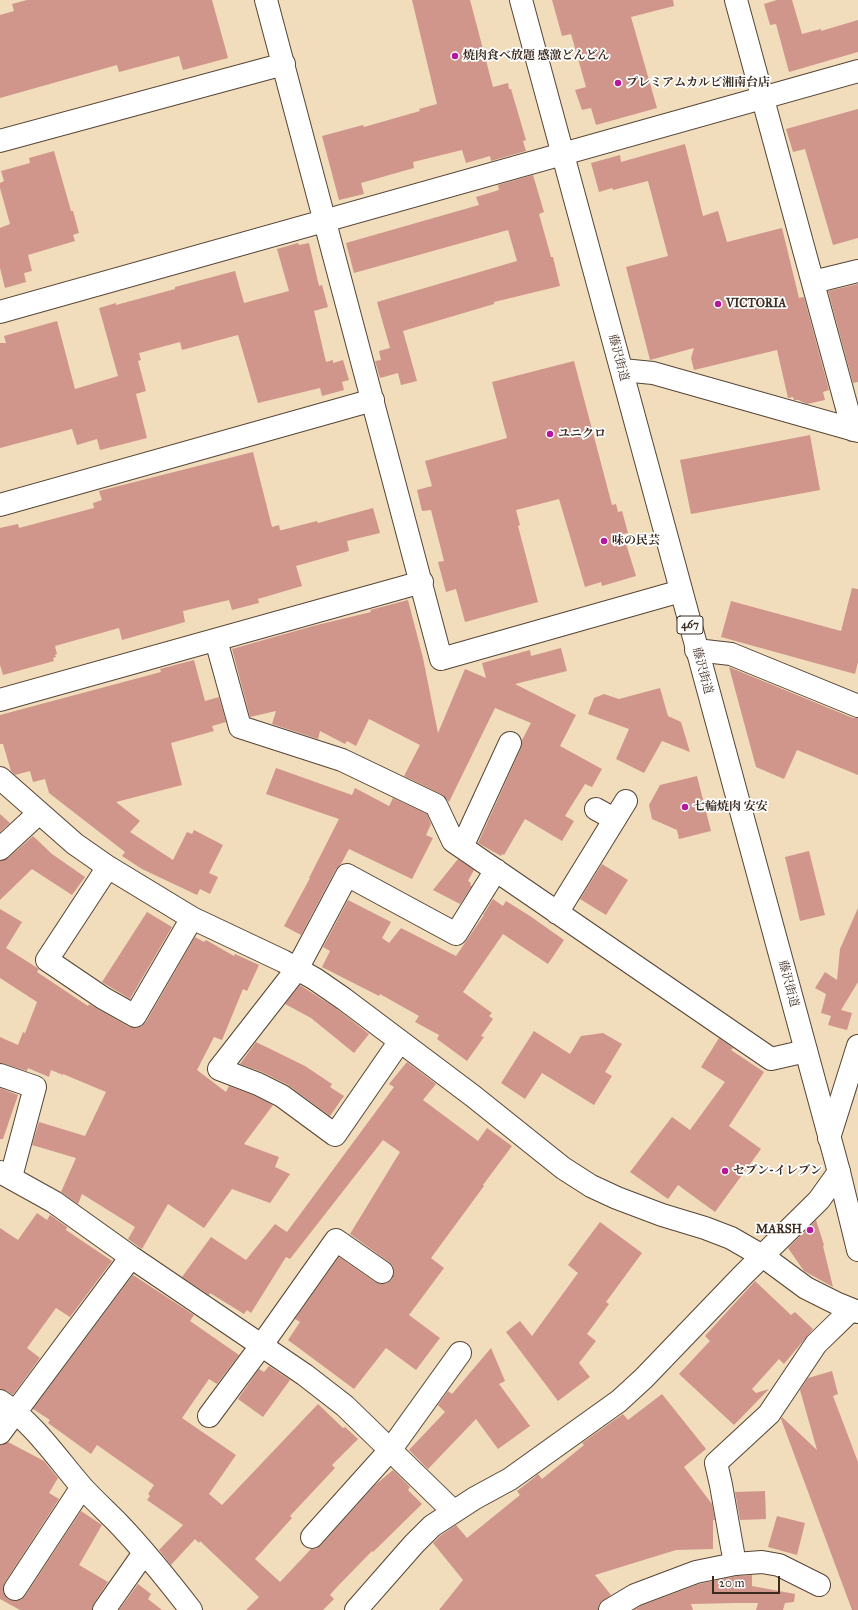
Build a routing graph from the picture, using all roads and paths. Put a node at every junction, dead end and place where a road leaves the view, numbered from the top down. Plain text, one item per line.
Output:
1 (266, 0) edge
2 (520, 0) edge
3 (736, 0) edge
4 (284, 64) junction
5 (858, 71) edge
6 (763, 97) junction
7 (0, 142) edge
8 (563, 154) junction
9 (326, 221) junction
10 (858, 270) edge
11 (813, 282) junction
12 (0, 312) edge
13 (622, 370) junction
14 (373, 400) junction
15 (856, 431) edge
16 (0, 505) edge
17 (422, 582) junction
18 (681, 591) junction
19 (216, 640) junction
20 (696, 650) junction
21 (0, 700) edge
22 (858, 706) edge
23 (510, 743) dead end
24 (0, 778) edge
25 (626, 801) dead end
26 (39, 813) junction
27 (462, 847) junction
28 (0, 849) edge
29 (108, 868) junction
30 (496, 870) junction
31 (558, 913) junction
32 (192, 918) junction
33 (297, 969) junction
34 (400, 1041) junction
35 (858, 1046) edge
36 (806, 1051) junction
37 (0, 1075) edge
38 (829, 1138) junction
39 (839, 1172) junction
40 (5, 1175) edge
41 (856, 1238) edge
42 (131, 1257) junction
43 (764, 1257) junction
44 (382, 1272) dead end
45 (855, 1311) edge
46 (261, 1346) junction
47 (460, 1353) dead end
48 (8, 1406) edge
49 (209, 1416) dead end
50 (0, 1433) edge
51 (391, 1449) junction
52 (82, 1486) junction
53 (454, 1511) junction
54 (312, 1537) dead end
55 (144, 1553) junction
56 (735, 1564) junction
57 (819, 1585) dead end
58 (15, 1589) dead end
59 (104, 1610) edge
60 (191, 1610) edge
61 (356, 1610) edge
62 (610, 1610) edge

1 - 4 main road
2 - 8 main road, 藤沢街道 / 467
3 - 6 main road
4 - 7 main road
4 - 9 main road
5 - 6 main road
6 - 8 main road
6 - 11 main road
8 - 9 main road
8 - 13 main road, 藤沢街道 / 467
9 - 12 main road
9 - 14 main road
10 - 11 main road
11 - 15 main road
13 - 15 main road
13 - 18 main road, 藤沢街道 / 467
14 - 16 main road
14 - 17 main road
17 - 18 main road
17 - 19 main road
18 - 20 main road, 藤沢街道 / 467
19 - 21 main road
19 - 27 main road
20 - 22 main road
20 - 36 main road, 藤沢街道 / 467
23 - 27 main road
24 - 26 main road
25 - 31 main road
26 - 28 main road
26 - 29 main road
27 - 30 main road
29 - 32 main road
29 - 32 main road
30 - 31 main road
30 - 33 main road
31 - 36 main road
32 - 33 main road
33 - 34 main road
33 - 34 main road
34 - 43 main road
35 - 38 main road
36 - 38 main road, 藤沢街道 / 467
37 - 40 main road
38 - 39 main road, 藤沢街道 / 467
39 - 41 main road, 藤沢街道 / 467
39 - 43 main road
40 - 42 main road
42 - 46 main road
42 - 48 main road
43 - 45 main road
43 - 53 main road
44 - 46 main road
45 - 56 main road
46 - 49 main road
46 - 51 main road
47 - 51 main road
48 - 50 main road
48 - 52 main road
51 - 53 main road
51 - 54 main road
52 - 55 main road
52 - 58 main road
53 - 61 main road
55 - 59 main road
55 - 60 main road
56 - 57 main road
56 - 62 main road

